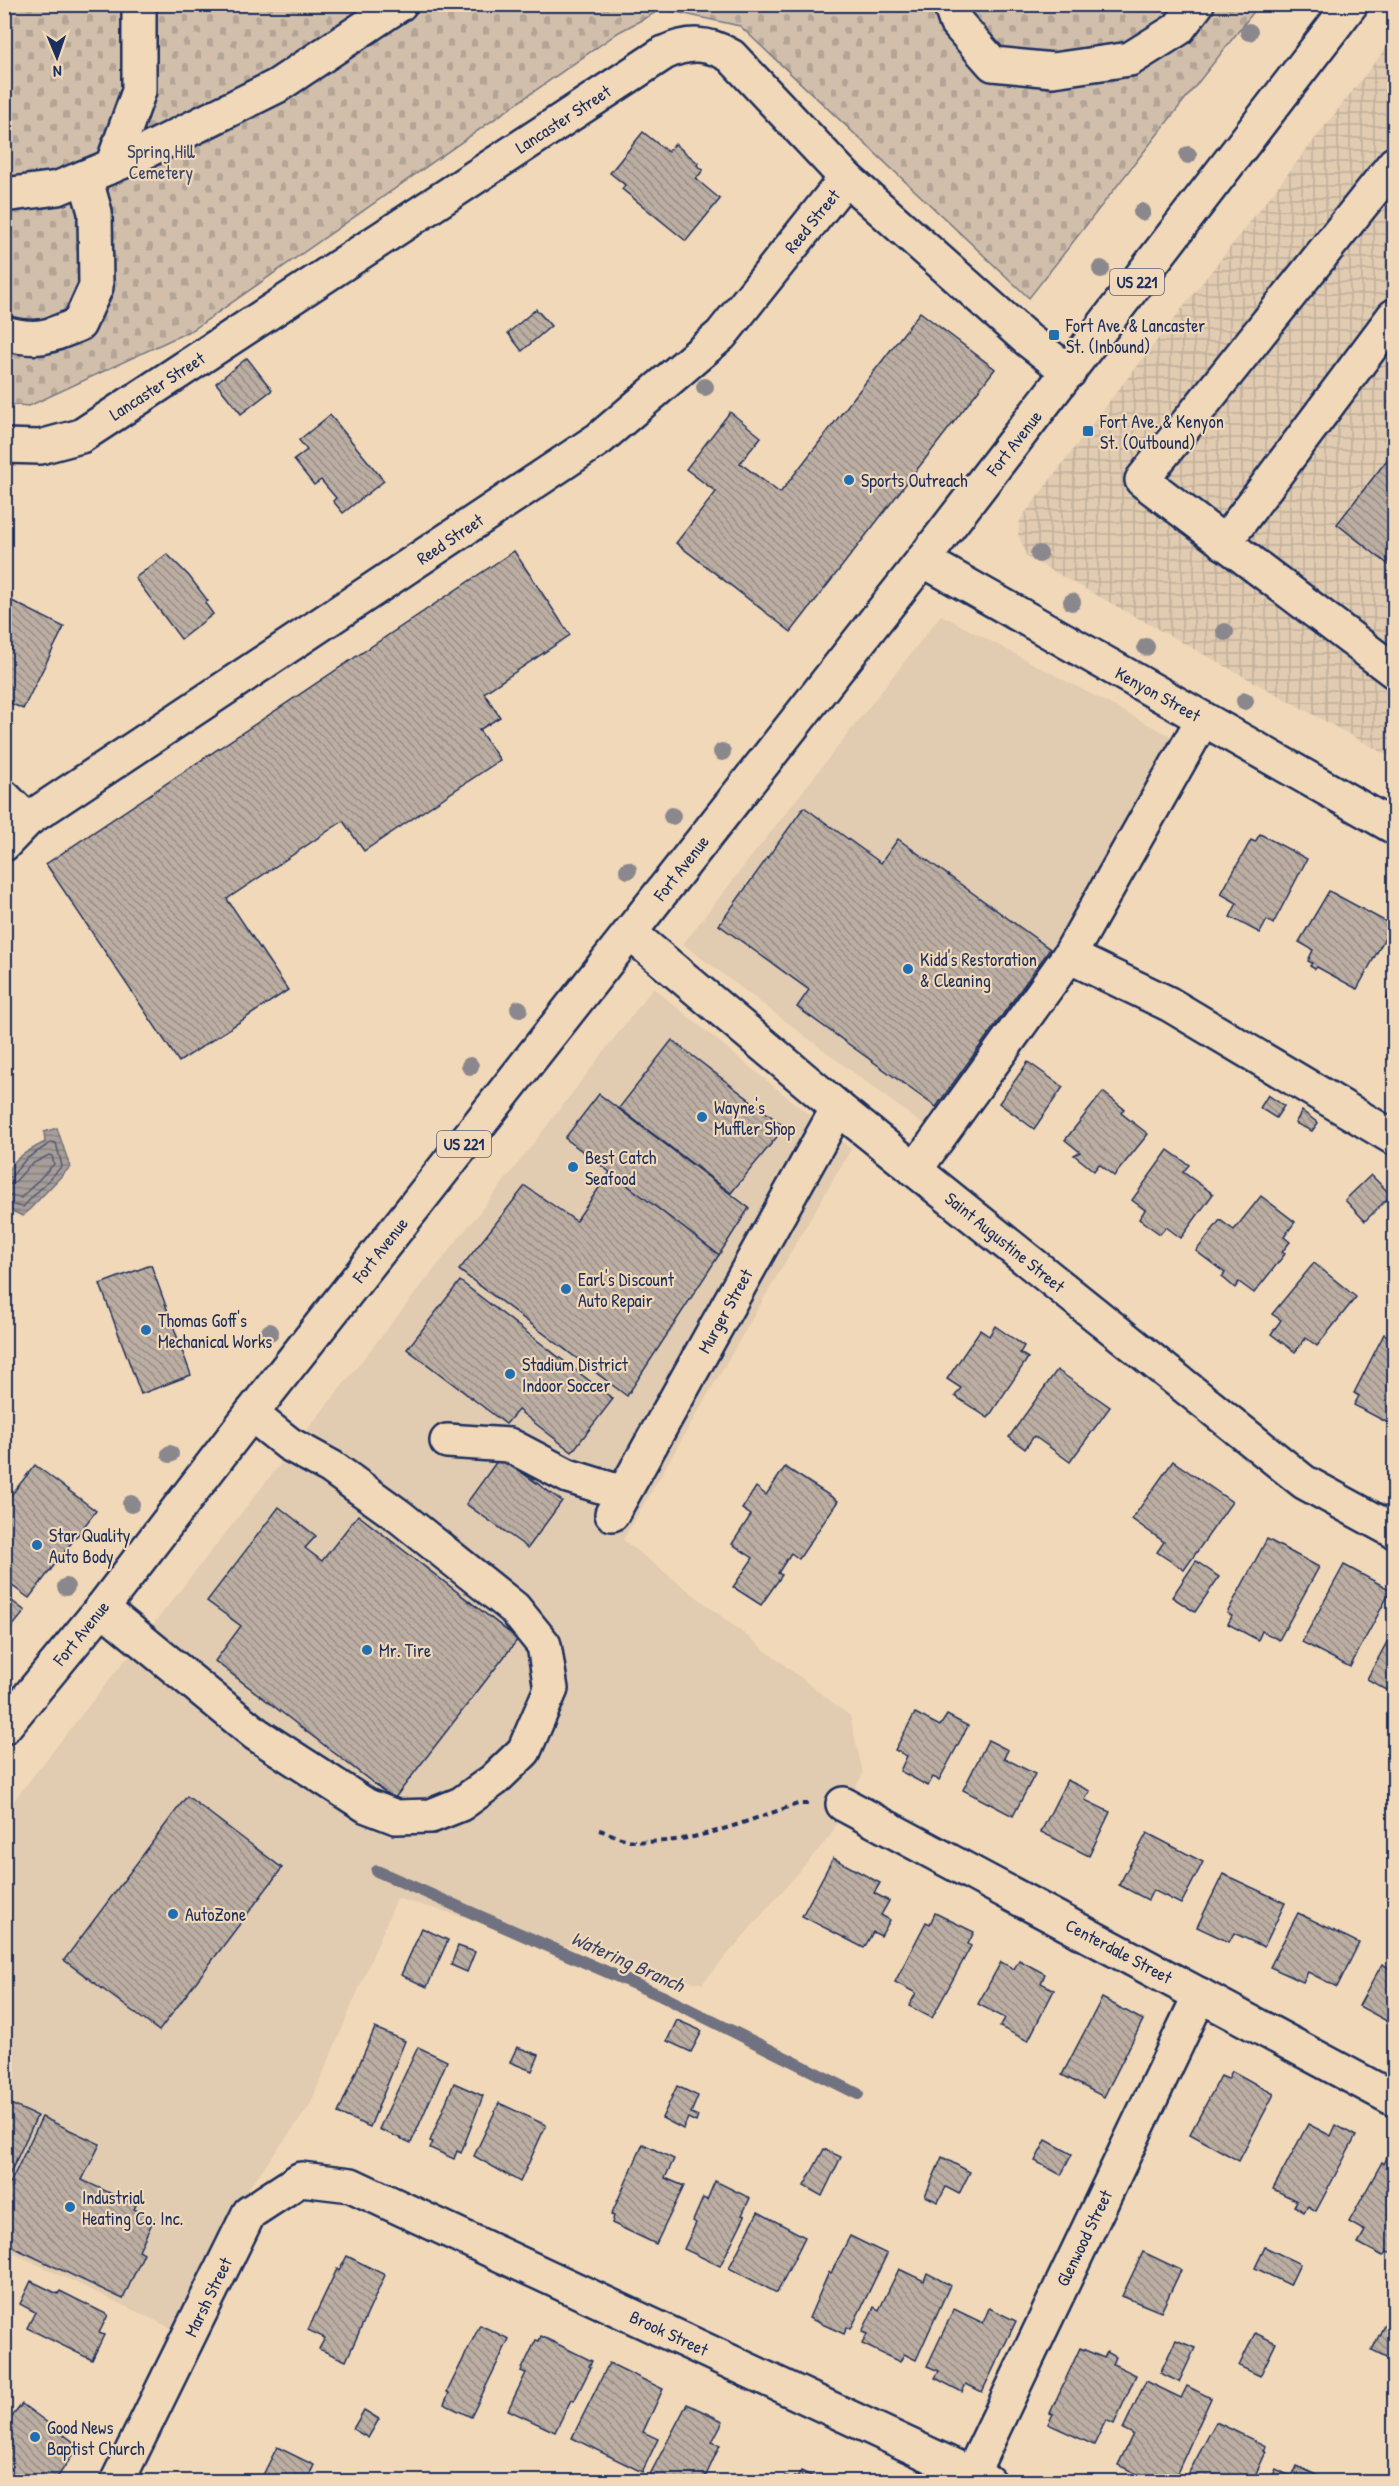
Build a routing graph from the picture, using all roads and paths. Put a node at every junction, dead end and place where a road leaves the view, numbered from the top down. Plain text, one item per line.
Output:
1 (139, 4) edge
2 (400, 4) edge
3 (950, 4) edge
4 (1197, 4) edge
5 (1351, 4) edge
6 (1395, 164) edge
7 (98, 172) junction
8 (846, 178) junction
9 (4, 195) edge
10 (1395, 316) edge
11 (4, 333) edge
12 (1069, 372) junction
13 (4, 446) edge
14 (1224, 543) junction
15 (923, 560) junction
16 (1395, 671) edge
17 (1203, 719) junction
18 (4, 797) edge
19 (27, 820) junction
20 (1395, 827) edge
21 (4, 844) edge
22 (630, 933) junction
23 (1069, 956) junction
24 (838, 1108) junction
25 (1395, 1138) edge
26 (915, 1170) junction
27 (251, 1414) junction
28 (447, 1441) dead end
29 (1395, 1531) edge
30 (102, 1608) junction
31 (4, 1727) edge
32 (830, 1806) joint
33 (599, 1830) dead end
34 (1200, 1995) junction
35 (1395, 2098) edge
36 (351, 2185) joint
37 (976, 2479) edge
38 (117, 2481) edge

1 - 7 street
2 - 7 street
3 - 4 street
5 - 12 street, Fort Avenue / US 221
6 - 14 street
7 - 9 street
7 - 11 street
8 - 12 street, Lancaster Street
8 - 13 street, Lancaster Street
8 - 19 street, Reed Street
10 - 14 street
12 - 15 street, Fort Avenue / US 221
14 - 16 street
15 - 17 street, Kenyon Street
15 - 22 street, Fort Avenue / US 221
17 - 20 street, Kenyon Street
17 - 23 street
18 - 19 street
19 - 21 street, Reed Street
22 - 24 street, Saint Augustine Street
22 - 27 street, Fort Avenue / US 221
23 - 25 street
23 - 26 street
24 - 26 street, Saint Augustine Street
24 - 28 street, Murger Street
26 - 29 street, Saint Augustine Street
27 - 30 street, Fort Avenue / US 221
27 - 30 street
30 - 31 street, Fort Avenue / US 221
32 - 33 path
32 - 34 street, Centerdale Street
34 - 35 street, Centerdale Street
34 - 37 street, Glenwood Street
36 - 37 street, Brook Street
36 - 38 street, Marsh Street

